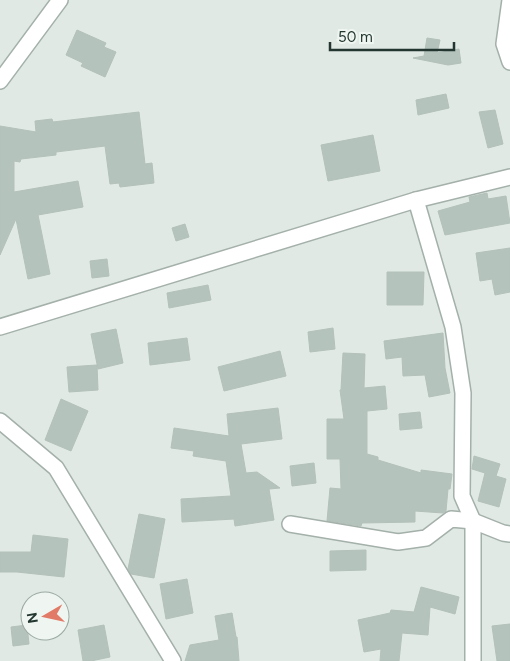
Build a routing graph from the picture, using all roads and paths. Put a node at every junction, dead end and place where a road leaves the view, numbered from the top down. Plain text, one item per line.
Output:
1 (60, 0) edge
2 (510, 0) edge
3 (510, 62) edge
4 (0, 81) edge
5 (510, 177) edge
6 (416, 200) junction
7 (0, 326) edge
8 (0, 421) edge
9 (473, 521) junction
10 (290, 524) dead end
11 (510, 534) edge
12 (173, 661) edge
13 (473, 661) edge

1 - 4 street
2 - 3 street
5 - 6 street
6 - 7 street
6 - 9 street
8 - 12 street
9 - 10 street
9 - 11 street
9 - 13 street

